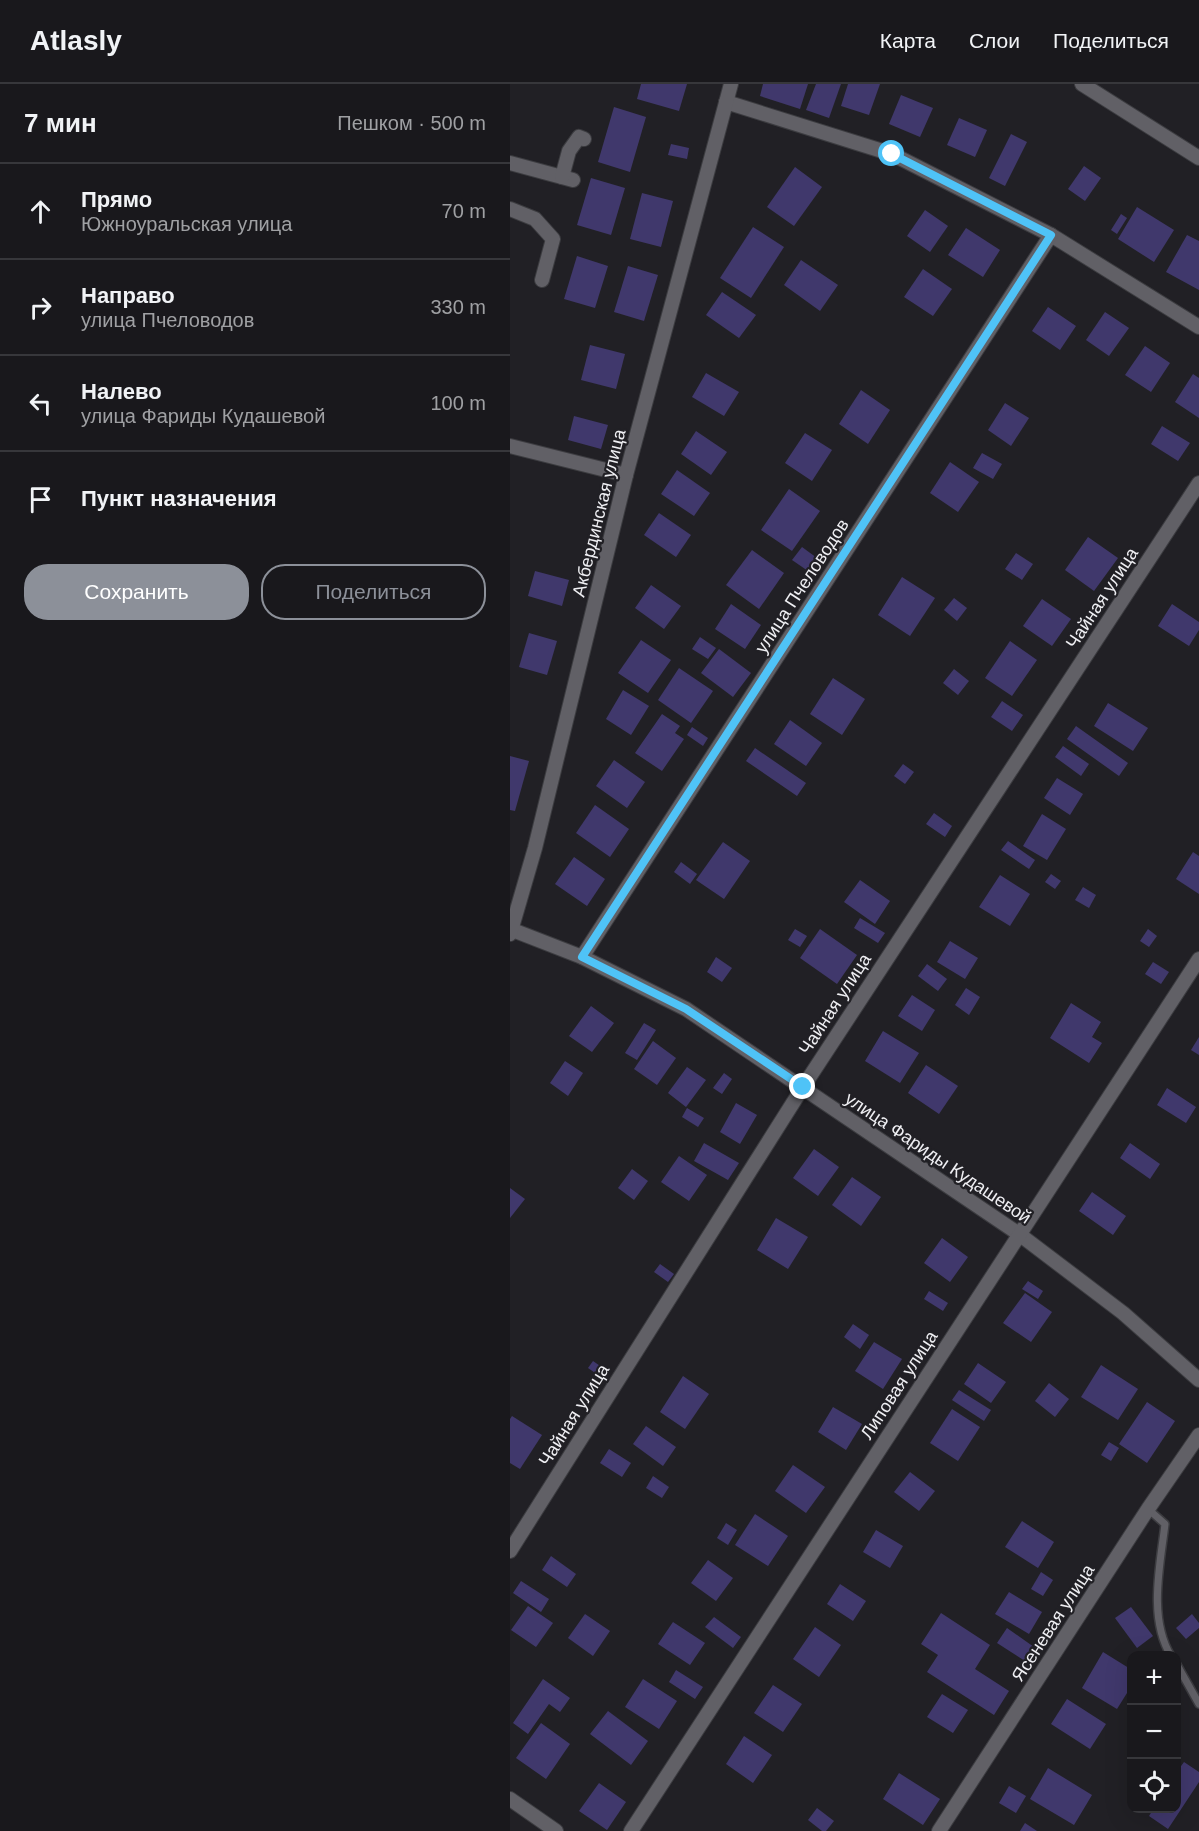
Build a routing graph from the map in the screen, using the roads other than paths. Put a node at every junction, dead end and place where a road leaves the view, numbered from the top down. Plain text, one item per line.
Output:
1 (731, 84) edge
2 (1082, 84) edge
3 (726, 102) junction
4 (584, 139) dead end
5 (1199, 158) edge
6 (510, 163) edge
7 (510, 209) edge
8 (1051, 235) junction
9 (542, 280) dead end
10 (1199, 327) edge
11 (510, 446) edge
12 (626, 475) junction
13 (1199, 483) edge
14 (510, 931) edge
15 (582, 957) junction
16 (1199, 959) edge
17 (803, 1087) junction
18 (1018, 1234) junction
19 (1199, 1380) edge
20 (1199, 1435) edge
21 (1148, 1509) junction
22 (510, 1551) edge
23 (1170, 1651) edge
24 (1181, 1672) edge
25 (1199, 1704) edge
26 (510, 1799) edge
27 (556, 1831) edge
28 (631, 1831) edge
29 (939, 1831) edge

1 - 3 street, Акбердинская улица
2 - 5 street
3 - 8 street
3 - 12 street, Акбердинская улица
4 - 6 street
7 - 9 street
8 - 10 street
8 - 15 street, улица Пчеловодов
11 - 12 street
12 - 14 street, Акбердинская улица
13 - 17 street, Чайная улица
14 - 15 street, улица Фариды Кудашевой
15 - 17 street, улица Фариды Кудашевой
16 - 18 street, Липовая улица
17 - 18 street, улица Фариды Кудашевой
17 - 22 street, Чайная улица
18 - 19 street, улица Фариды Кудашевой
18 - 28 street, Липовая улица
20 - 21 street, Ясеневая улица
21 - 23 lane
21 - 29 street, Ясеневая улица
24 - 25 lane
26 - 27 street

